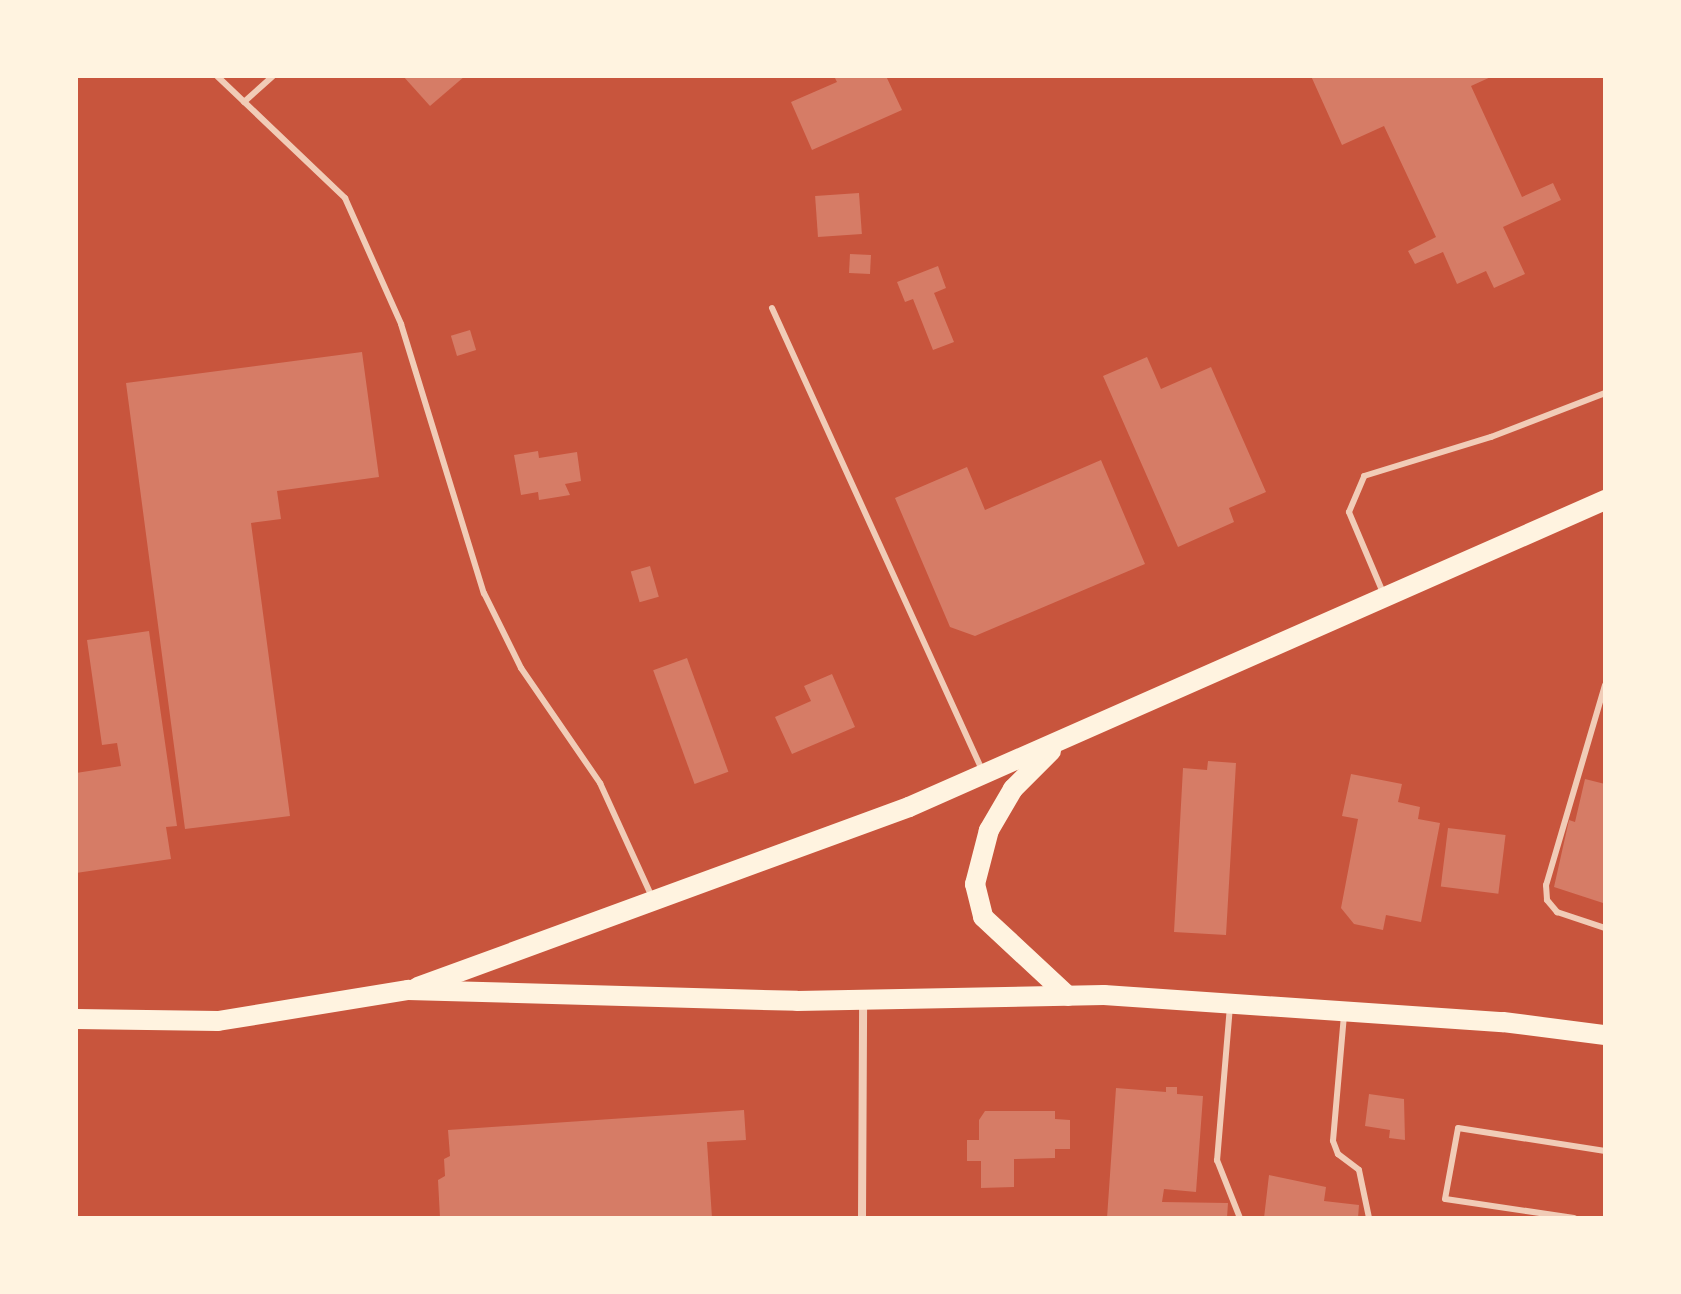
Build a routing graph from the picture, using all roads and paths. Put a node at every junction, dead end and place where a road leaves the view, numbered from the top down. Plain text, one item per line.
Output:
1 (217, 76) edge
2 (273, 76) edge
3 (244, 102) junction
4 (772, 308) dead end
5 (1605, 393) edge
6 (1605, 500) edge
7 (1386, 599) junction
8 (1605, 685) edge
9 (1059, 744) junction
10 (984, 776) junction
11 (653, 901) junction
12 (1605, 928) edge
13 (408, 990) junction
14 (1068, 996) junction
15 (863, 1001) junction
16 (1230, 1003) junction
17 (1344, 1011) junction
18 (76, 1019) edge
19 (1605, 1035) edge
20 (1605, 1151) edge
21 (862, 1218) edge
22 (1240, 1218) edge
23 (1369, 1218) edge
24 (1574, 1218) edge

1 - 3 lane
2 - 3 lane
3 - 11 lane
4 - 10 lane
5 - 7 lane
6 - 7 main road
7 - 9 main road
8 - 12 lane
9 - 10 main road
9 - 14 main road
10 - 11 main road
11 - 13 main road
13 - 15 main road
13 - 18 main road
14 - 15 main road
14 - 16 main road
15 - 21 street
16 - 17 main road
16 - 22 lane
17 - 19 main road
17 - 23 lane
20 - 24 lane

